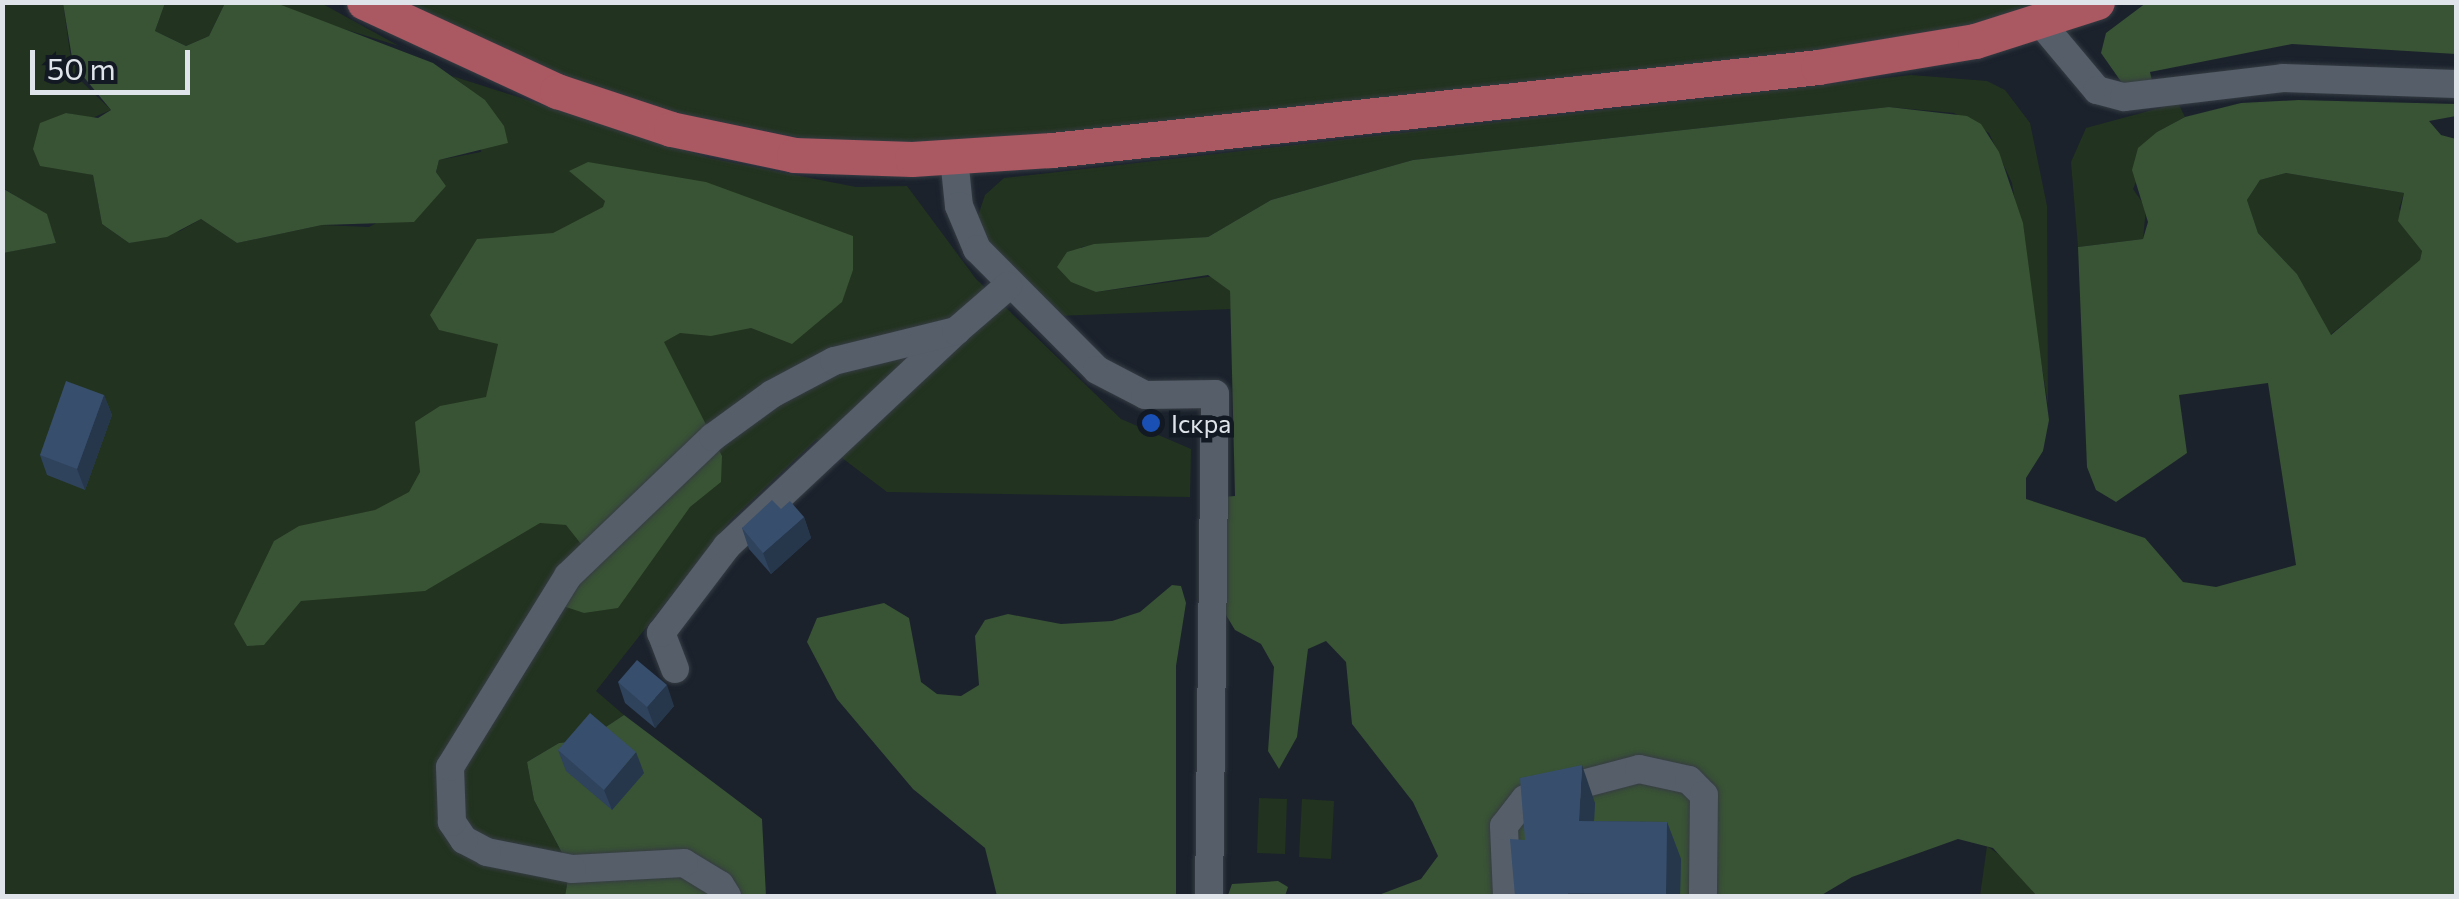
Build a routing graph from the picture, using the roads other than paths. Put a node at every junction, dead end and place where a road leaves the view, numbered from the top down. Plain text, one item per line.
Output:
1 (364, 2) edge
2 (2097, 2) edge
3 (2040, 22) junction
4 (2456, 84) edge
5 (954, 158) junction
6 (1008, 286) junction
7 (956, 331) junction
8 (675, 670) dead end
9 (727, 896) edge
10 (1209, 896) edge
11 (1506, 896) edge
12 (1703, 896) edge

1 - 5 main road
2 - 3 main road
3 - 4 street
3 - 5 main road
5 - 6 street
6 - 7 street
6 - 10 street
7 - 8 street
7 - 9 street
11 - 12 street

